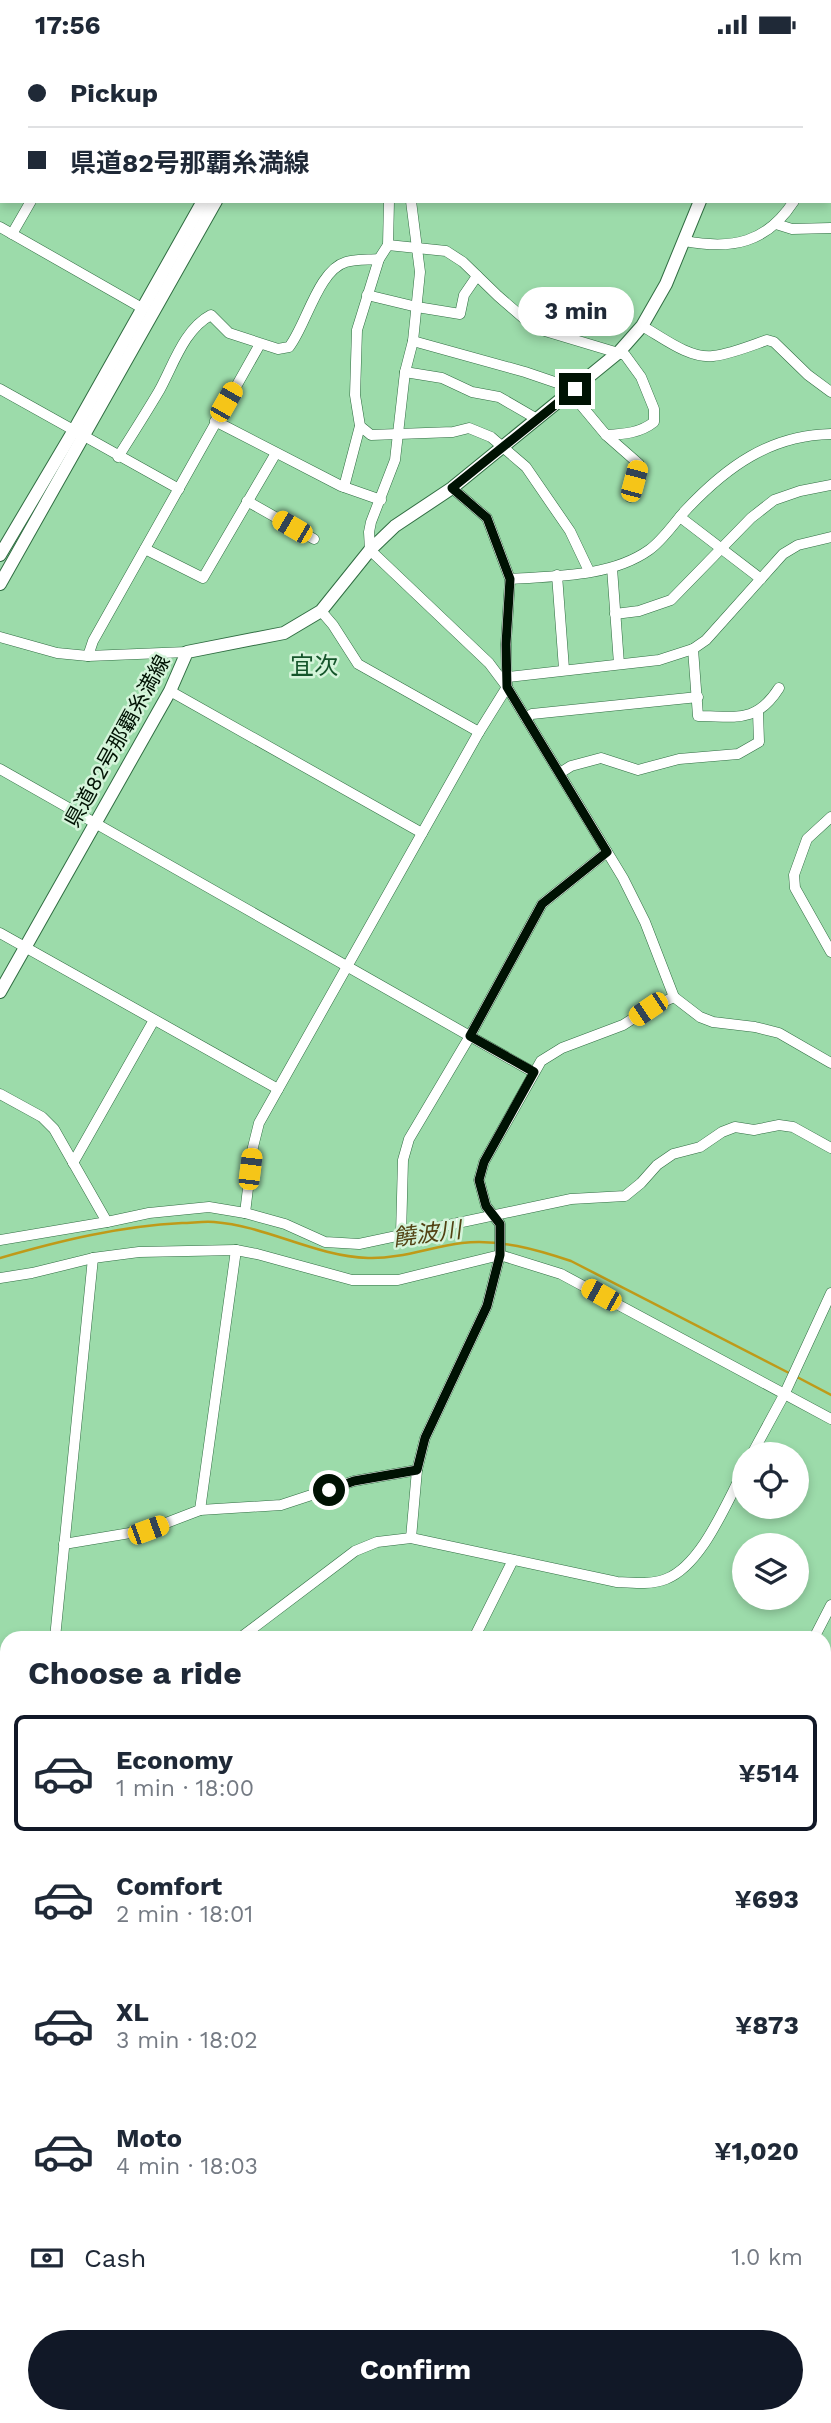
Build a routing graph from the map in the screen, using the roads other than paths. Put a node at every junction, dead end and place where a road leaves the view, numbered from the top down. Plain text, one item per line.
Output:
1 (30, 203) edge
2 (202, 203) edge
3 (215, 203) edge
4 (389, 203) edge
5 (411, 203) edge
6 (699, 203) edge
7 (792, 203) edge
8 (776, 224) junction
9 (0, 227) edge
10 (831, 228) edge
11 (12, 234) junction
12 (685, 241) junction
13 (388, 245) junction
14 (417, 247) junction
15 (379, 259) junction
16 (477, 276) junction
17 (367, 295) junction
18 (417, 307) junction
19 (142, 308) junction
20 (642, 326) junction
21 (414, 341) junction
22 (260, 344) junction
23 (619, 352) junction
24 (405, 372) junction
25 (0, 389) edge
26 (573, 391) junction
27 (831, 392) edge
28 (537, 419) junction
29 (215, 421) junction
30 (360, 426) junction
31 (79, 433) junction
32 (398, 434) junction
33 (831, 434) edge
34 (606, 435) junction
35 (504, 447) junction
36 (276, 453) junction
37 (118, 457) junction
38 (831, 485) edge
39 (344, 487) junction
40 (452, 488) junction
41 (179, 489) junction
42 (630, 498) dead end
43 (381, 500) junction
44 (247, 501) junction
45 (680, 517) junction
46 (831, 537) edge
47 (314, 539) dead end
48 (145, 549) junction
49 (370, 549) junction
50 (723, 549) junction
51 (0, 555) edge
52 (612, 568) junction
53 (589, 571) junction
54 (557, 575) junction
55 (510, 579) junction
56 (761, 579) junction
57 (0, 584) edge
58 (321, 611) junction
59 (615, 614) junction
60 (0, 637) edge
61 (693, 649) junction
62 (187, 652) junction
63 (88, 656) junction
64 (619, 664) junction
65 (564, 669) junction
66 (507, 682) junction
67 (779, 688) dead end
68 (170, 691) junction
69 (698, 697) junction
70 (758, 712) junction
71 (526, 717) junction
72 (479, 732) junction
73 (0, 769) edge
74 (560, 773) junction
75 (831, 817) edge
76 (95, 823) junction
77 (422, 833) junction
78 (607, 852) junction
79 (0, 933) edge
80 (25, 947) junction
81 (831, 952) edge
82 (347, 967) junction
83 (0, 992) edge
84 (674, 997) junction
85 (154, 1020) junction
86 (470, 1036) junction
87 (831, 1063) edge
88 (534, 1072) junction
89 (278, 1090) junction
90 (0, 1094) edge
91 (831, 1148) edge
92 (73, 1163) junction
93 (245, 1213) junction
94 (497, 1219) junction
95 (107, 1222) junction
96 (401, 1235) junction
97 (0, 1240) edge
98 (236, 1250) junction
99 (500, 1252) junction
100 (93, 1258) junction
101 (0, 1278) edge
102 (831, 1293) edge
103 (785, 1391) junction
104 (831, 1419) edge
105 (758, 1442) edge
106 (417, 1470) junction
107 (732, 1491) edge
108 (200, 1510) junction
109 (411, 1538) junction
110 (64, 1544) junction
111 (513, 1560) junction
112 (831, 1605) edge
113 (56, 1631) edge
114 (249, 1631) edge
115 (478, 1631) edge
116 (818, 1631) edge

1 - 11 street
2 - 19 main road
3 - 31 main road
4 - 13 street
5 - 14 street
6 - 12 main road, 県道82号那覇糸満線
7 - 8 street
8 - 10 street
8 - 12 street
9 - 11 street
11 - 19 street
12 - 20 main road, 県道82号那覇糸満線
13 - 14 street
13 - 15 street
14 - 16 street
14 - 18 street
15 - 17 street
15 - 22 street
16 - 18 street
16 - 23 street
17 - 18 street
17 - 30 street
18 - 21 street
19 - 31 main road
20 - 23 main road, 県道82号那覇糸満線
20 - 27 street
21 - 24 street
21 - 26 street
22 - 29 street
22 - 37 street
23 - 26 main road, 県道82号那覇糸満線
23 - 34 street
24 - 28 street
24 - 32 street
25 - 31 street
26 - 28 main road, 県道82号那覇糸満線
26 - 34 street
28 - 35 main road, 県道82号那覇糸満線
29 - 36 street
29 - 41 street
30 - 32 street
30 - 39 street
31 - 37 street
31 - 51 main road
31 - 57 main road
32 - 35 street
32 - 43 street
33 - 45 street
34 - 42 street
35 - 40 main road, 県道82号那覇糸満線
35 - 53 street
36 - 39 street
36 - 44 street
37 - 41 street
38 - 50 street
39 - 43 street
40 - 49 main road, 県道82号那覇糸満線
40 - 55 street
41 - 48 street
43 - 49 street
44 - 47 street
44 - 48 street
45 - 50 street
45 - 52 street
46 - 56 street
48 - 63 street
49 - 58 main road, 県道82号那覇糸満線
49 - 66 street
50 - 56 street
50 - 59 street
52 - 53 street
52 - 59 street
53 - 54 street
54 - 55 street
54 - 65 street
55 - 66 street
56 - 61 street
58 - 62 main road, 県道82号那覇糸満線
58 - 72 street
59 - 64 street
60 - 63 street
61 - 64 street
61 - 69 street
62 - 63 street
62 - 68 main road, 県道82号那覇糸満線
64 - 65 street
65 - 66 street
66 - 71 street
66 - 72 street
67 - 70 street
68 - 76 main road, 県道82号那覇糸満線
68 - 77 street
69 - 70 street
69 - 71 street
70 - 74 street
71 - 74 street
72 - 77 street
73 - 76 street
74 - 78 street
75 - 81 street
76 - 80 main road, 県道82号那覇糸満線
76 - 82 street
77 - 82 street
78 - 84 street
78 - 86 street
79 - 80 street
80 - 83 main road, 県道82号那覇糸満線
80 - 85 street
82 - 86 street
82 - 89 street
84 - 87 street
84 - 88 street
85 - 89 street
85 - 92 street
86 - 88 street
86 - 96 street
88 - 94 street
89 - 93 street
90 - 92 street
91 - 94 street
92 - 95 street
93 - 95 street
93 - 96 street
94 - 96 street
94 - 99 street
95 - 97 street
98 - 99 street
98 - 100 street
98 - 108 street
99 - 103 street
99 - 106 street
100 - 101 street
100 - 110 street
102 - 103 street
103 - 104 street
103 - 105 street
106 - 108 street
106 - 109 street
107 - 111 street
108 - 110 street
109 - 111 street
109 - 114 street
110 - 113 street
111 - 115 street
112 - 116 street

